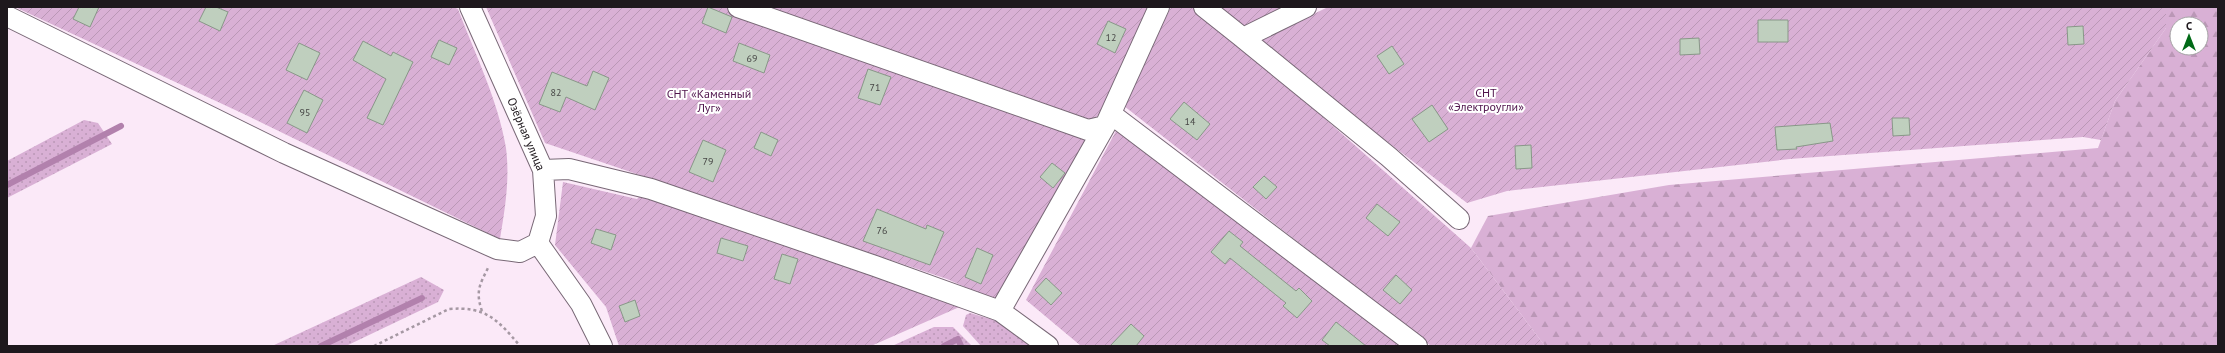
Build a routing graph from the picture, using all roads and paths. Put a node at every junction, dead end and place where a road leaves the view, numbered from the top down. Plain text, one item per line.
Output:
1 (470, 7) edge
2 (738, 7) edge
3 (1159, 7) edge
4 (1204, 7) edge
5 (1306, 7) edge
6 (7, 16) edge
7 (1242, 38) junction
8 (1108, 120) junction
9 (543, 170) junction
10 (1459, 219) dead end
11 (538, 243) junction
12 (498, 249) junction
13 (482, 311) junction
14 (1000, 311) junction
15 (374, 346) edge
16 (520, 346) edge
17 (602, 346) edge
18 (1048, 346) edge
19 (1417, 346) edge

1 - 9 street, Озёрная улица
2 - 8 street
3 - 8 street
4 - 7 street
5 - 7 street
6 - 12 street
7 - 10 street
8 - 14 street
8 - 19 street
9 - 11 street, Озёрная улица
9 - 14 street
11 - 12 street
11 - 17 street
12 - 13 path
13 - 15 path
13 - 16 path
14 - 18 street

